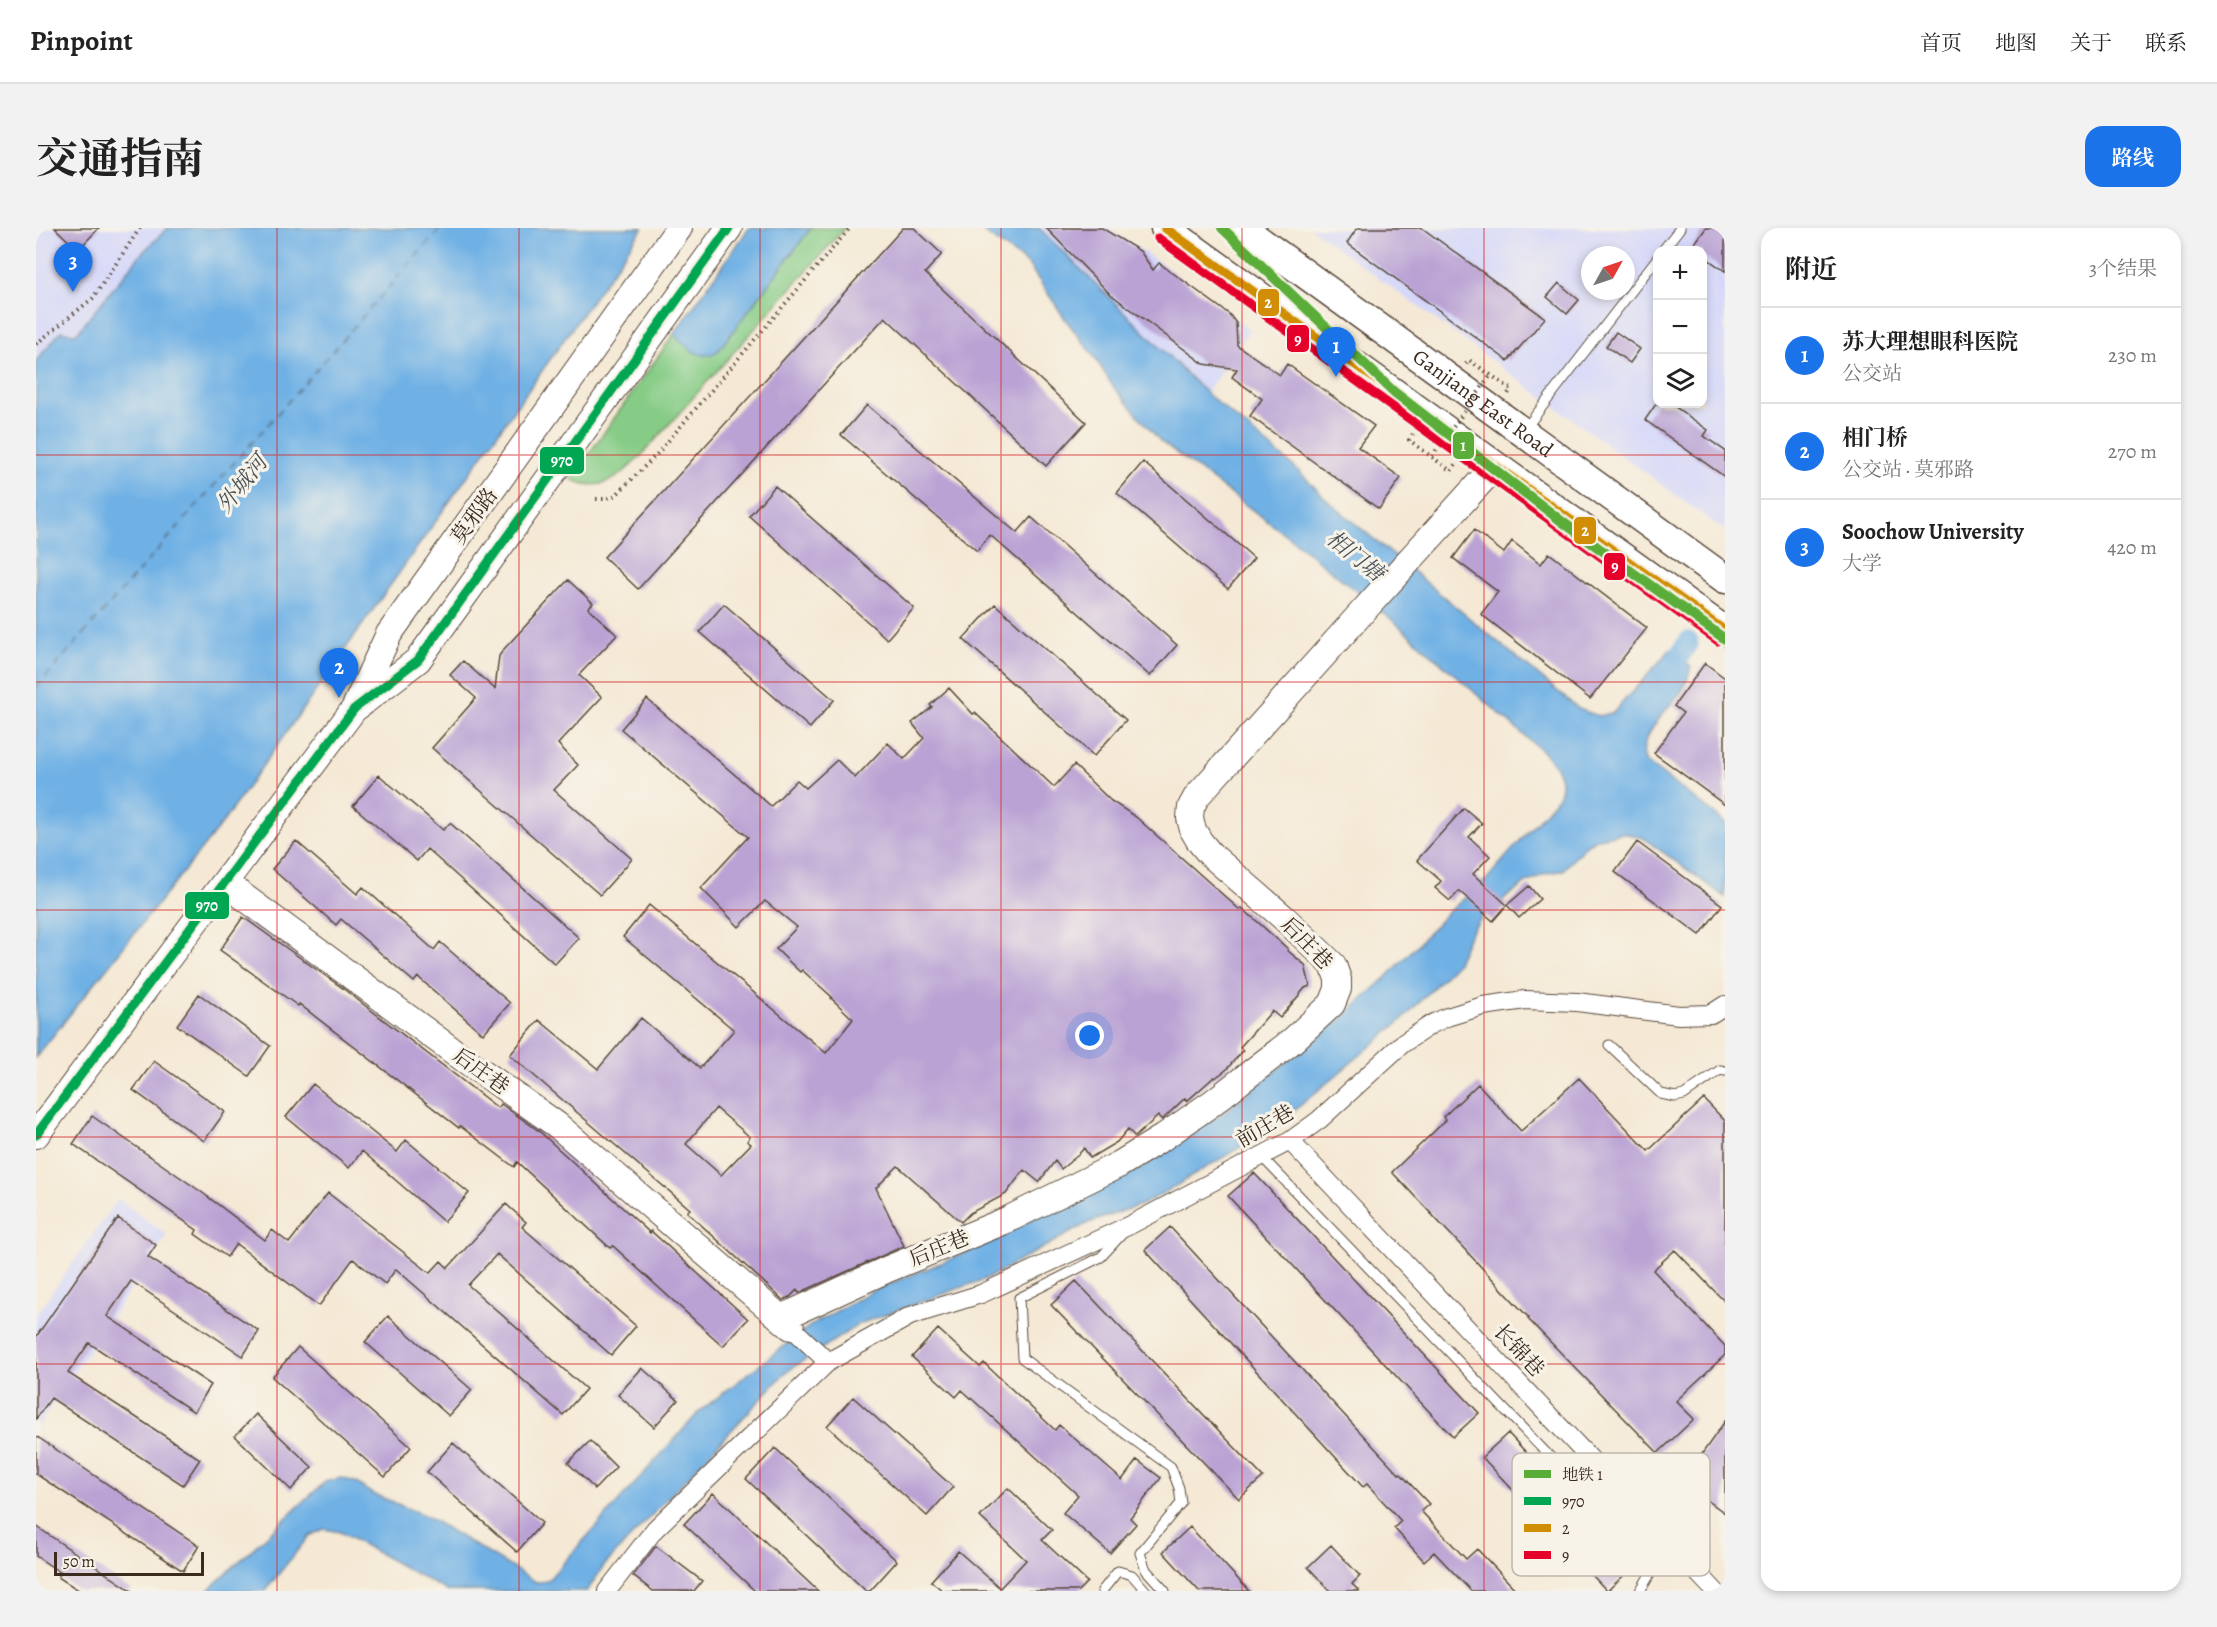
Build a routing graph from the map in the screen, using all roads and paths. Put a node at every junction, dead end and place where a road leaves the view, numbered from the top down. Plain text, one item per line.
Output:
1 (140, 228) edge
2 (679, 228) edge
3 (729, 228) edge
4 (850, 228) edge
5 (1165, 228) edge
6 (1242, 228) edge
7 (1680, 228) edge
8 (1666, 246) edge
9 (1653, 263) edge
10 (36, 344) edge
11 (1469, 360) dead end
12 (1491, 375) junction
13 (1511, 389) dead end
14 (1523, 432) junction
15 (1409, 440) dead end
16 (1431, 456) junction
17 (1495, 466) junction
18 (1451, 471) dead end
19 (596, 499) dead end
20 (1725, 579) edge
21 (1725, 632) edge
22 (354, 709) junction
23 (225, 883) junction
24 (1725, 1005) edge
25 (1609, 1045) dead end
26 (1725, 1071) edge
27 (36, 1135) edge
28 (1290, 1141) junction
29 (1261, 1156) junction
30 (1130, 1226) junction
31 (786, 1323) junction
32 (828, 1362) junction
33 (1546, 1453) edge
34 (1585, 1453) edge
35 (1649, 1576) edge
36 (1701, 1576) edge
37 (607, 1591) edge
38 (1102, 1591) edge
39 (1146, 1591) edge
40 (1165, 1591) edge
41 (1640, 1591) edge
42 (1715, 1591) edge

1 - 10 path
2 - 22 street, 莫邪路
3 - 22 street
4 - 19 path
5 - 17 main road, Ganjiang East Road
6 - 14 main road, Ganjiang East Road
7 - 8 lane
9 - 14 lane
11 - 12 path
12 - 13 path
12 - 16 path, bridge
14 - 20 main road, Ganjiang East Road
15 - 16 path
16 - 18 path
17 - 21 main road, Ganjiang East Road
17 - 31 street, 后庄巷
22 - 23 street
23 - 27 street
23 - 31 street, 后庄巷
24 - 28 street, 前庄巷
25 - 26 lane
28 - 29 street, 前庄巷
28 - 34 street, 长锦巷
29 - 30 street, 前庄巷
29 - 33 lane
30 - 32 street, 前庄巷
30 - 40 lane
31 - 32 street, 后庄巷
32 - 37 street, 前庄巷
35 - 41 lane
36 - 42 street, 长锦巷
38 - 39 lane

